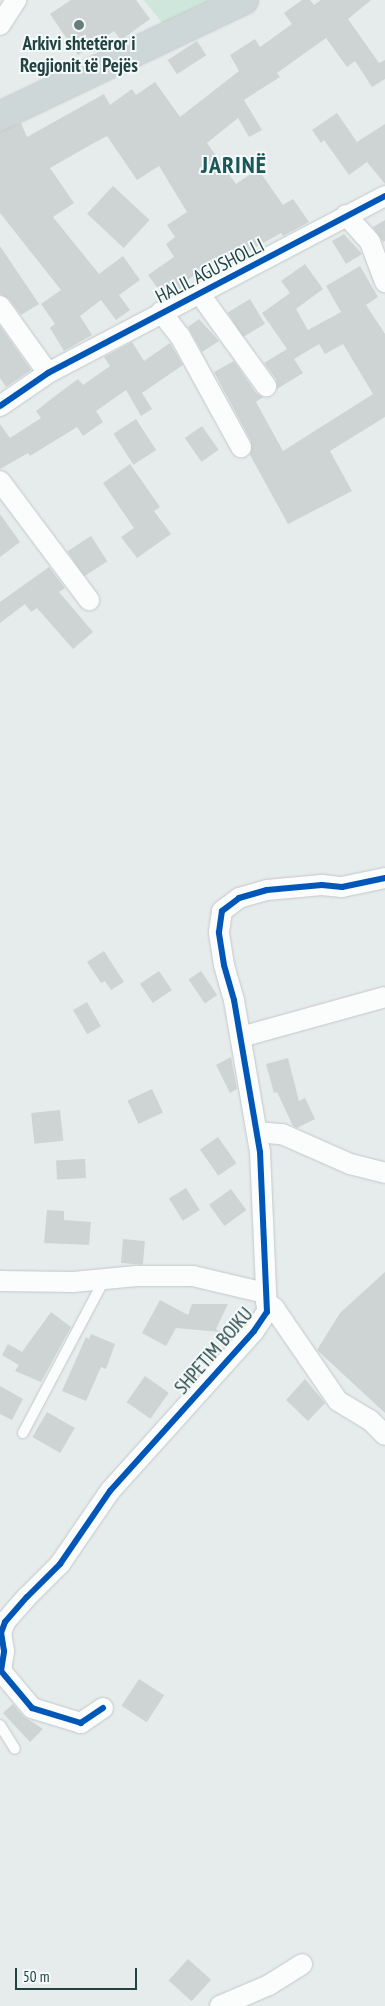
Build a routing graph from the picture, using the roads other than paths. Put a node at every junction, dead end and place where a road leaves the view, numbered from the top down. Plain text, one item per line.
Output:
1 (16, 0) edge
2 (244, 0) edge
3 (0, 25) edge
4 (0, 116) edge
5 (385, 196) edge
6 (346, 215) junction
7 (385, 282) edge
8 (199, 293) junction
9 (0, 306) edge
10 (161, 312) junction
11 (48, 373) junction
12 (266, 386) dead end
13 (0, 406) edge
14 (241, 447) dead end
15 (0, 481) edge
16 (89, 600) dead end
17 (385, 878) edge
18 (385, 997) edge
19 (241, 1037) junction
20 (257, 1132) junction
21 (385, 1172) edge
22 (104, 1280) junction
23 (0, 1281) edge
24 (265, 1298) junction
25 (23, 1433) dead end
26 (385, 1435) edge
27 (1, 1632) edge
28 (0, 1672) edge
29 (103, 1708) dead end
30 (0, 1725) edge
31 (16, 1749) dead end
32 (302, 1964) dead end
33 (220, 2006) edge

1 - 3 street
2 - 4 main road
5 - 6 street, HALIL AGUSHOLLI
6 - 7 street
6 - 8 street, HALIL AGUSHOLLI
8 - 10 street, HALIL AGUSHOLLI
8 - 12 street, HALIL AGUSHOLLI
9 - 11 street
10 - 11 street, HALIL AGUSHOLLI
10 - 14 street
11 - 13 street, HALIL AGUSHOLLI
15 - 16 street
17 - 19 street, SHPETIM BOJKU
18 - 19 street
19 - 20 street, SHPETIM BOJKU
20 - 21 street
20 - 24 street, SHPETIM BOJKU
22 - 23 street, SHPETIM BOJKU
22 - 24 street, SHPETIM BOJKU
22 - 25 lane
24 - 26 street
24 - 27 street, SHPETIM BOJKU
27 - 28 street, SHPETIM BOJKU
28 - 29 street, SHPETIM BOJKU
30 - 31 lane
32 - 33 street

